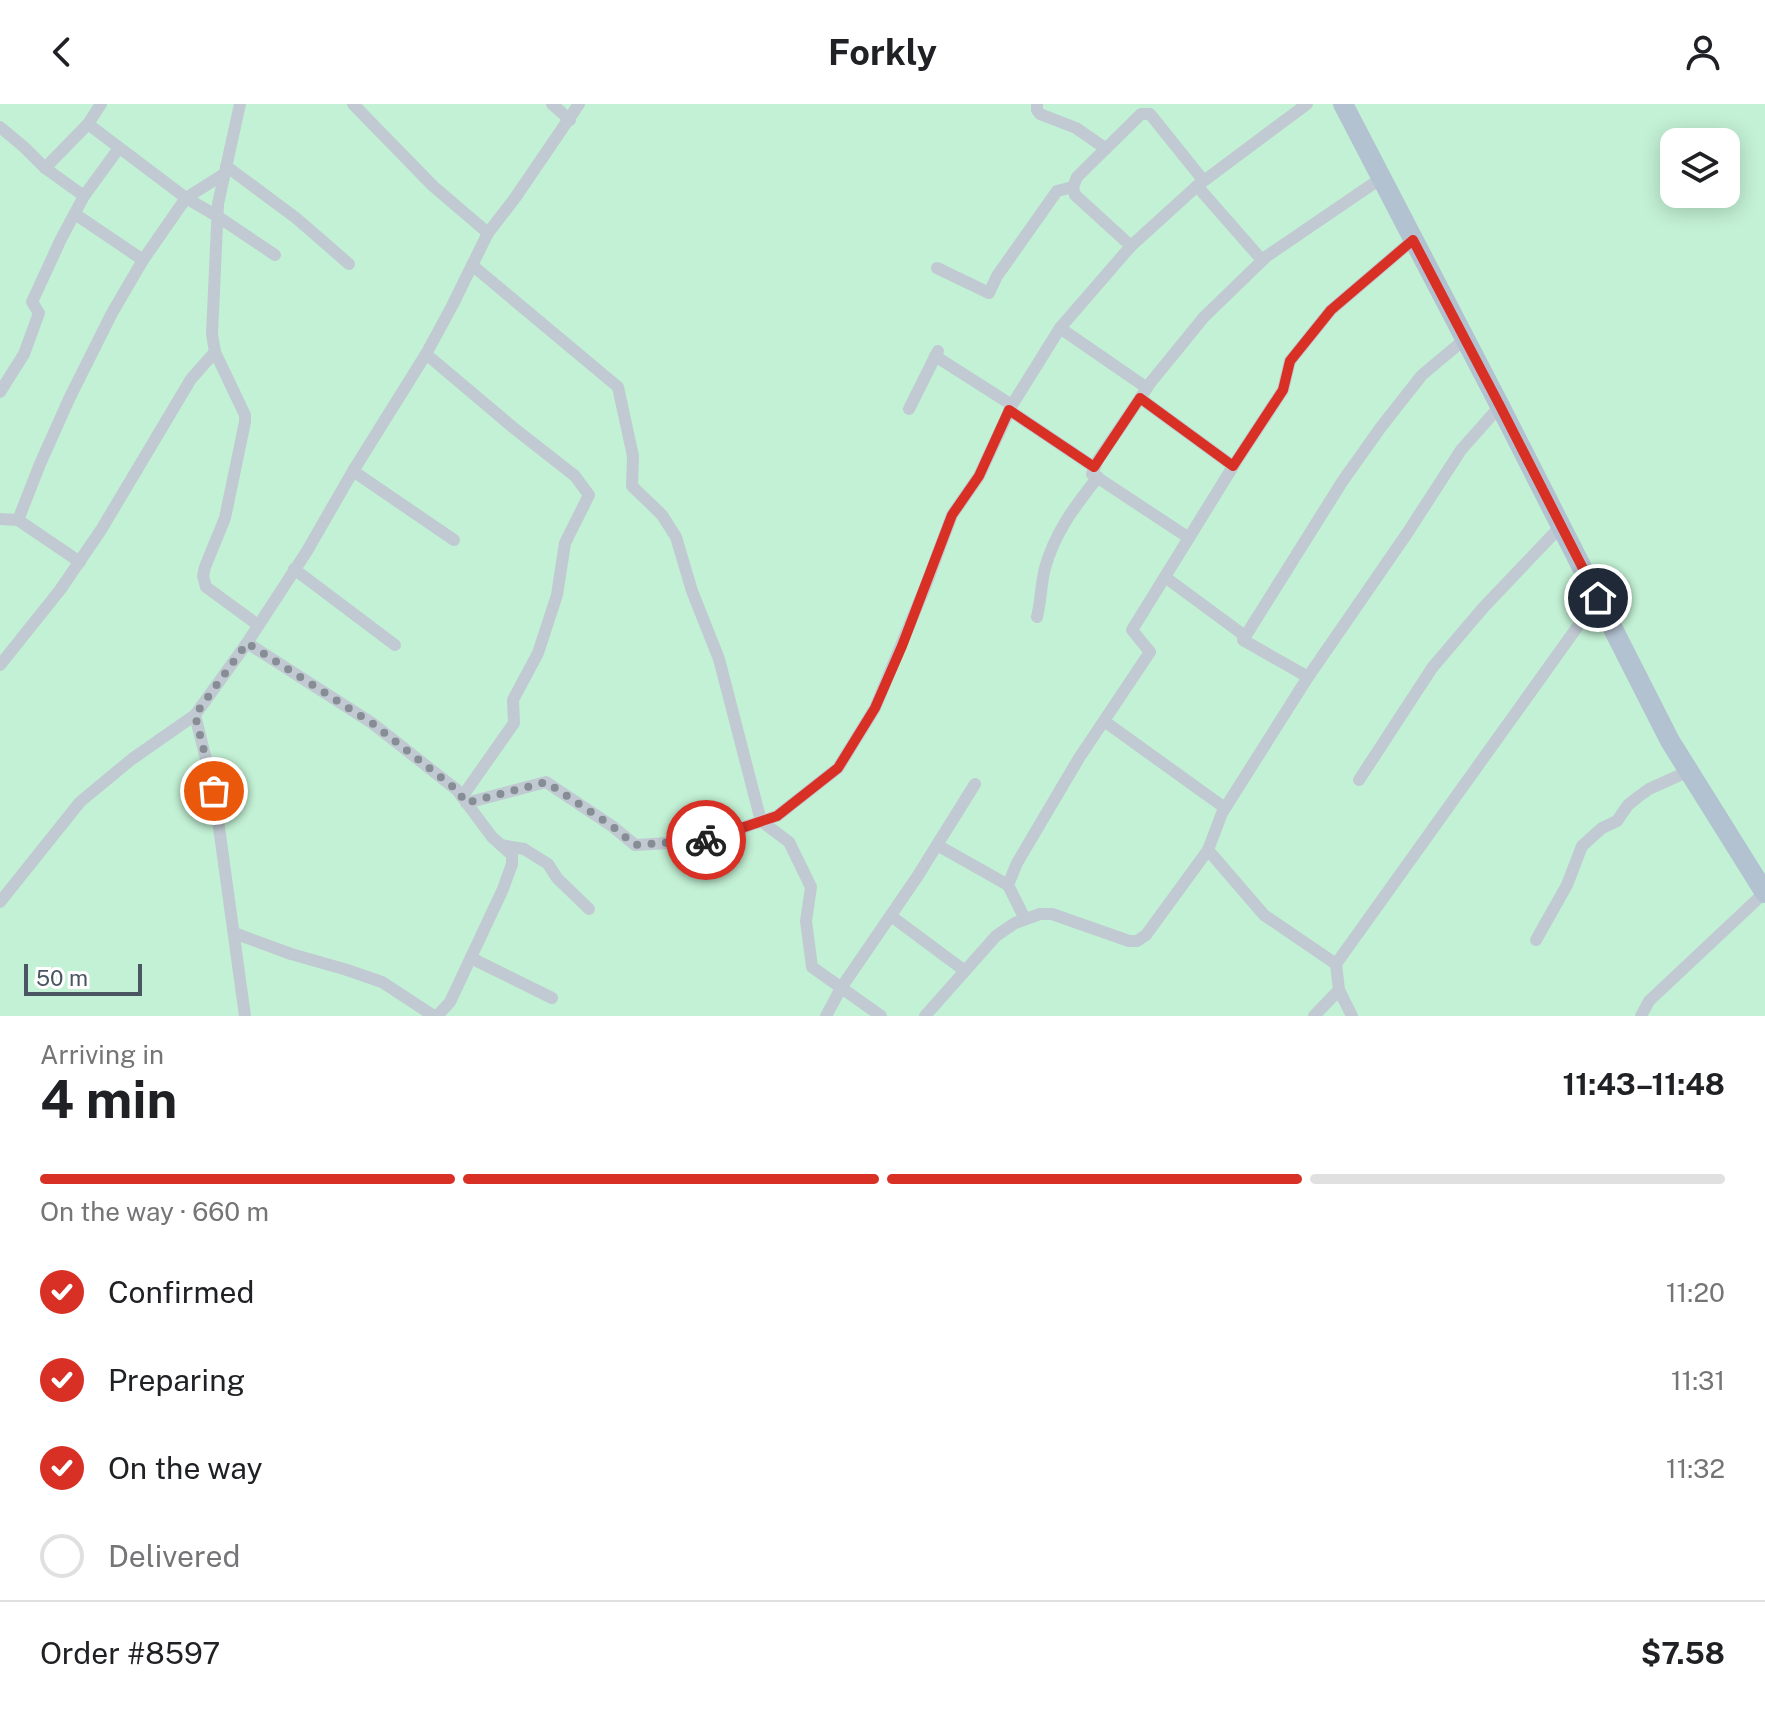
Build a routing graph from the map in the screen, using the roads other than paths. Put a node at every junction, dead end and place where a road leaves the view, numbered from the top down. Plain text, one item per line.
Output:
1 (101, 104) edge
2 (240, 104) edge
3 (353, 104) edge
4 (552, 104) edge
5 (579, 104) edge
6 (1037, 104) edge
7 (1135, 104) edge
8 (1307, 104) edge
9 (1343, 104) edge
10 (1146, 113) junction
11 (570, 120) junction
12 (88, 124) junction
13 (0, 127) edge
14 (119, 148) junction
15 (1105, 148) junction
16 (45, 168) junction
17 (225, 170) junction
18 (1383, 177) junction
19 (1200, 183) junction
20 (1073, 187) junction
21 (84, 196) junction
22 (186, 198) junction
23 (75, 214) junction
24 (217, 216) junction
25 (488, 233) junction
26 (1413, 240) junction
27 (1131, 246) junction
28 (275, 255) dead end
29 (143, 260) junction
30 (1262, 260) junction
31 (349, 264) dead end
32 (472, 265) junction
33 (937, 268) dead end
34 (1060, 328) junction
35 (1465, 339) junction
36 (215, 352) junction
37 (426, 354) junction
38 (0, 392) edge
39 (1143, 393) junction
40 (1500, 406) junction
41 (1011, 407) junction
42 (909, 409) dead end
43 (1233, 466) junction
44 (353, 471) junction
45 (1096, 472) junction
46 (0, 519) edge
47 (18, 520) junction
48 (1561, 526) junction
49 (1189, 538) junction
50 (454, 540) dead end
51 (80, 562) junction
52 (294, 569) junction
53 (1165, 577) junction
54 (1598, 598) junction
55 (1037, 617) dead end
56 (258, 625) junction
57 (1245, 636) junction
58 (247, 643) junction
59 (395, 645) dead end
60 (0, 665) edge
61 (1308, 677) junction
62 (195, 715) junction
63 (1104, 721) junction
64 (1689, 771) junction
65 (1359, 780) dead end
66 (975, 784) dead end
67 (464, 800) junction
68 (1225, 808) junction
69 (761, 821) junction
70 (500, 845) junction
71 (937, 845) junction
72 (1208, 850) junction
73 (1008, 885) junction
74 (1765, 892) edge
75 (0, 902) edge
76 (589, 909) dead end
77 (891, 916) junction
78 (1025, 919) junction
79 (234, 933) junction
80 (1536, 940) dead end
81 (471, 958) junction
82 (1336, 964) junction
83 (965, 971) junction
84 (841, 988) junction
85 (1339, 990) junction
86 (552, 998) dead end
87 (245, 1016) edge
88 (436, 1016) edge
89 (826, 1016) edge
90 (881, 1016) edge
91 (925, 1016) edge
92 (1314, 1016) edge
93 (1352, 1016) edge
94 (1641, 1016) edge

1 - 12 street
2 - 17 street
3 - 25 street
4 - 11 street
5 - 11 street
6 - 15 street
7 - 10 street
8 - 19 street
9 - 18 main road
10 - 15 street
10 - 19 street
11 - 25 street
12 - 14 street
12 - 16 street
13 - 16 street
14 - 21 street
14 - 22 street
15 - 20 street
16 - 21 street
17 - 22 street
17 - 24 street
17 - 31 street
18 - 26 main road
18 - 30 street
19 - 27 street
19 - 30 street
20 - 27 street
20 - 33 street
21 - 23 street
22 - 24 street
22 - 29 street
23 - 29 street
23 - 38 street
24 - 28 street
24 - 36 street
25 - 32 street
26 - 35 main road
26 - 43 street
27 - 34 street
29 - 47 street
30 - 39 street
32 - 37 street
32 - 69 street
34 - 39 street
34 - 41 street
35 - 40 main road
35 - 57 street
36 - 51 street
36 - 56 street
37 - 44 street
37 - 67 street
39 - 43 street
39 - 45 street
40 - 48 main road
40 - 61 street
41 - 42 street
41 - 45 street
41 - 69 street
43 - 49 street
44 - 50 street
44 - 52 street
45 - 49 street
45 - 55 street
46 - 47 street
47 - 51 street
48 - 54 main road
48 - 65 street
49 - 53 street
51 - 60 street
52 - 56 street
52 - 59 street
53 - 57 street
53 - 63 street
54 - 64 main road
54 - 82 street
56 - 58 street
57 - 61 street
58 - 62 street
58 - 67 street
61 - 68 street
62 - 75 street
62 - 79 street
63 - 68 street
63 - 73 street
64 - 74 main road
64 - 80 street
66 - 71 street
67 - 69 street
67 - 70 street
68 - 72 street
69 - 84 street
70 - 76 street
70 - 81 street
71 - 73 street
71 - 77 street
72 - 78 street
72 - 82 street
73 - 78 street
74 - 94 street
77 - 83 street
77 - 84 street
78 - 83 street
79 - 87 street
79 - 88 street
81 - 86 street
81 - 88 street
82 - 85 street
83 - 91 street
84 - 89 street
84 - 90 street
85 - 92 street
85 - 93 street

